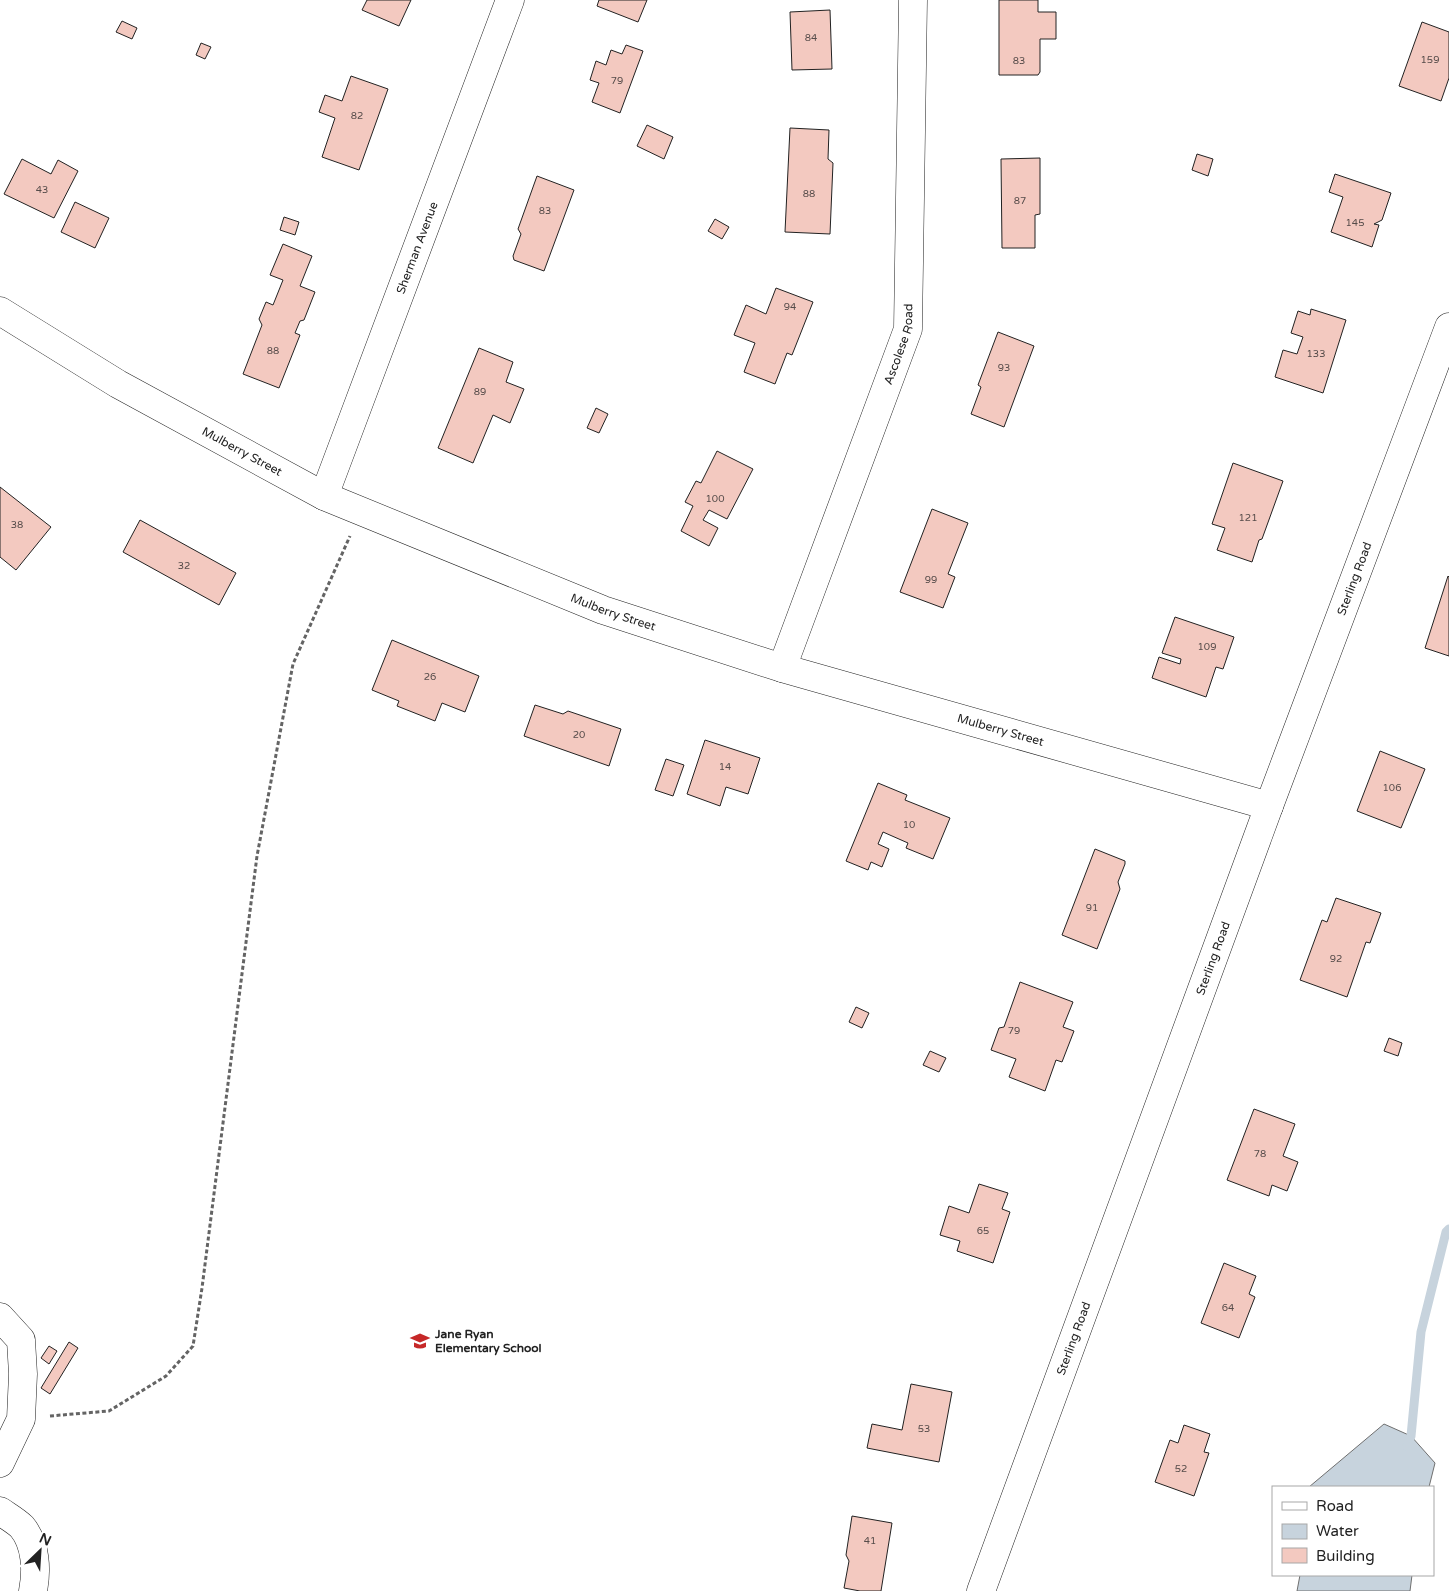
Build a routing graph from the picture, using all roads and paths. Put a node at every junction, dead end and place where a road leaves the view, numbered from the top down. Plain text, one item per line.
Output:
1 (510, 0) edge
2 (913, 0) edge
3 (0, 311) edge
4 (1449, 327) edge
5 (324, 496) junction
6 (361, 510) junction
7 (782, 668) junction
8 (1269, 806) junction
9 (0, 1317) edge
10 (21, 1418) junction
11 (0, 1463) edge
12 (0, 1511) edge
13 (33, 1591) edge
14 (981, 1591) edge

1 - 5 street, Sherman Avenue
2 - 7 street, Ascolese Road
3 - 5 street, Mulberry Street
4 - 8 street, Sterling Road
5 - 6 street, Mulberry Street
6 - 7 street, Mulberry Street
6 - 10 path
7 - 8 street, Mulberry Street
8 - 14 street, Sterling Road
9 - 10 street
10 - 11 street
12 - 13 street

